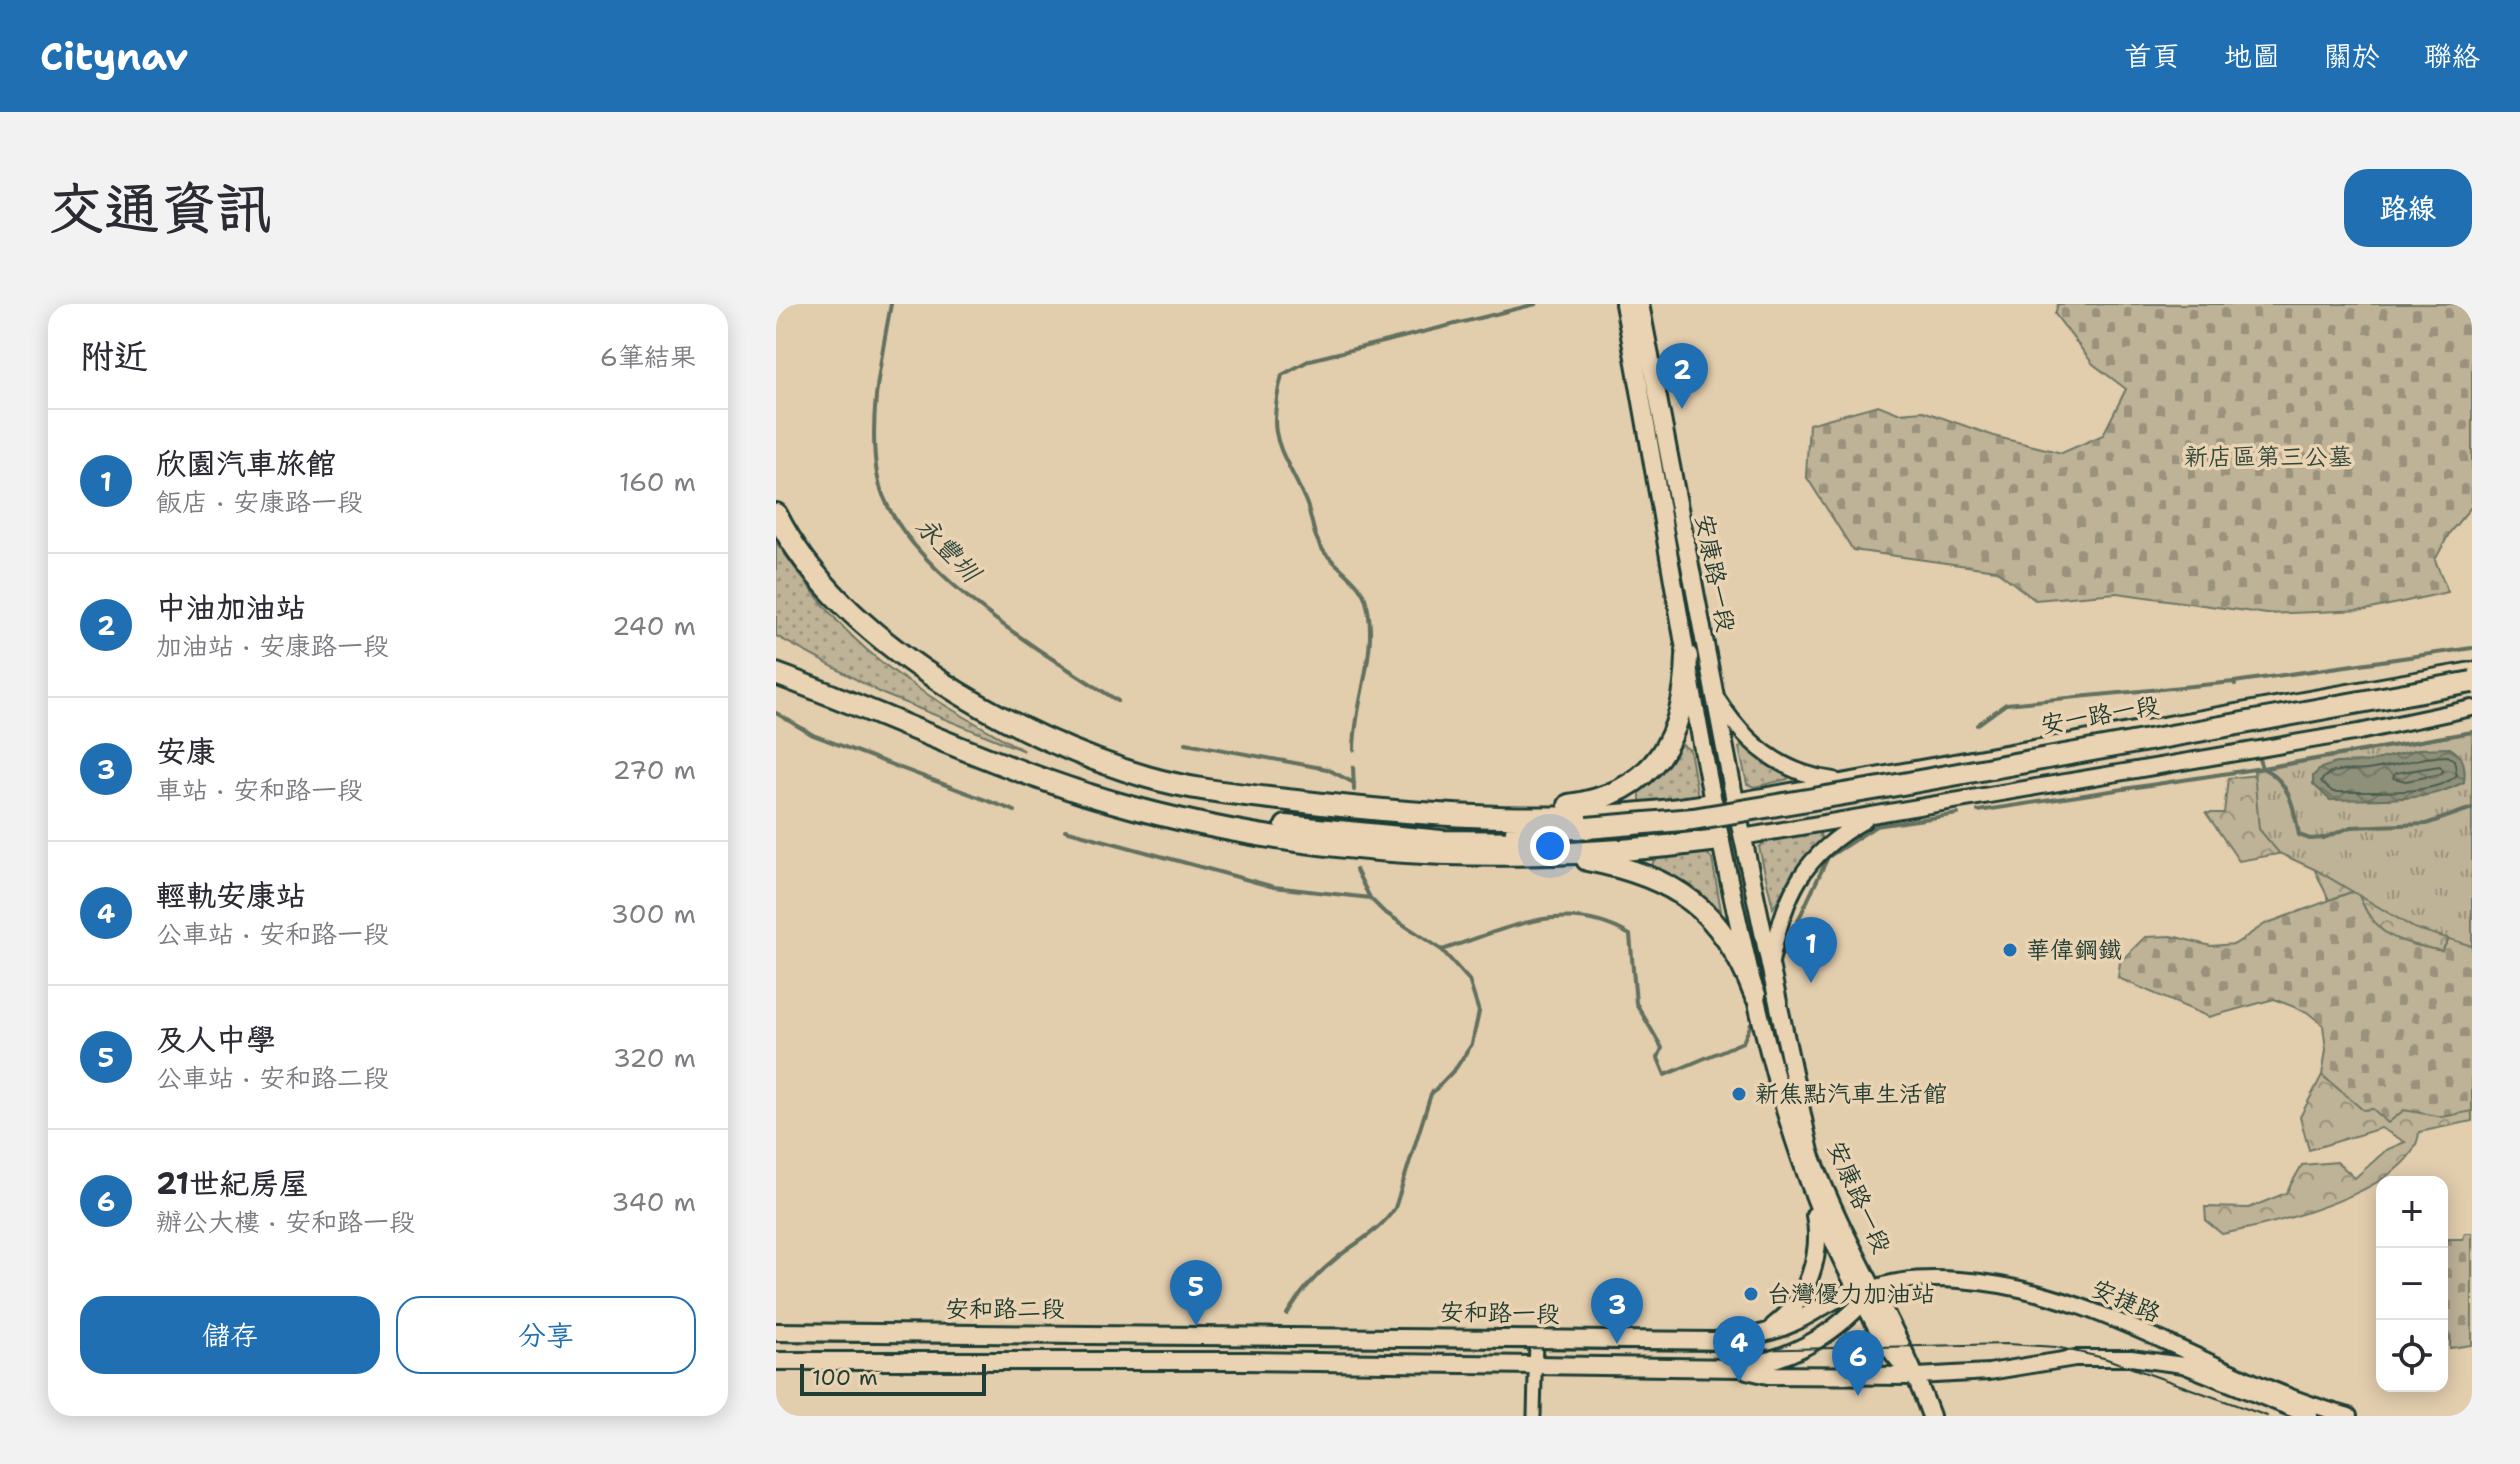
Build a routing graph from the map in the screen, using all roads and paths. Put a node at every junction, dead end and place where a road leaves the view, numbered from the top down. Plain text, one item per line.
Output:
1 (1624, 304) edge
2 (1640, 304) edge
3 (777, 516) edge
4 (1687, 656) junction
5 (776, 665) edge
6 (2472, 670) edge
7 (776, 674) edge
8 (2472, 682) edge
9 (816, 688) junction
10 (1714, 694) junction
11 (2472, 695) edge
12 (2472, 708) edge
13 (1959, 763) junction
14 (1151, 778) junction
15 (1851, 781) junction
16 (1965, 799) junction
17 (1735, 801) junction
18 (1712, 804) junction
19 (1139, 809) junction
20 (1875, 814) junction
21 (1489, 816) junction
22 (1588, 834) junction
23 (1742, 837) junction
24 (1719, 840) junction
25 (1547, 856) junction
26 (1769, 971) junction
27 (1755, 995) junction
28 (1810, 1193) junction
29 (1865, 1293) junction
30 (776, 1332) edge
31 (832, 1332) junction
32 (1764, 1333) junction
33 (1234, 1335) joint
34 (1536, 1338) junction
35 (776, 1361) edge
36 (832, 1362) junction
37 (1536, 1365) junction
38 (1739, 1368) junction
39 (2219, 1372) junction
40 (1917, 1376) junction
41 (1534, 1416) edge
42 (1931, 1416) edge
43 (2310, 1416) edge
44 (2349, 1416) edge

1 - 4 main road, 安康路一段
2 - 10 main road, 安康路一段
3 - 14 highway
4 - 18 main road, 安康路一段
4 - 21 highway
5 - 9 highway
6 - 13 street, 安一路一段
7 - 9 highway
8 - 22 highway, bridge
9 - 19 highway
10 - 15 street
10 - 17 main road, 安康路一段
11 - 22 highway
12 - 16 street
13 - 15 street, 安一路一段
13 - 16 street
14 - 21 highway
14 - 22 highway
15 - 17 street, 安一路一段
16 - 20 street
17 - 18 main road
17 - 23 main road, 安康路一段
18 - 21 highway
18 - 24 main road, 安康路一段
19 - 22 highway
19 - 25 highway
20 - 23 street
20 - 26 street
23 - 24 main road
23 - 26 main road, 安康路一段
24 - 25 highway
24 - 27 main road, 安康路一段
25 - 27 highway
26 - 29 main road, 安康路一段
27 - 28 main road, 安康路一段
28 - 29 main road, 安康路一段
28 - 32 main road
29 - 32 main road, 安和路一段
29 - 38 main road
29 - 39 street, 安捷路
29 - 40 main road, 安康路一段
30 - 31 main road, 安和路二段
31 - 33 main road, 安和路二段
31 - 36 main road
32 - 34 main road, 安和路一段
33 - 34 main road, 安和路一段
34 - 37 street
35 - 36 main road
36 - 37 main road
37 - 38 main road
37 - 41 street
38 - 40 main road
39 - 40 street, 安捷路
39 - 43 street, 安捷路
39 - 44 street, 安捷路
40 - 42 main road

